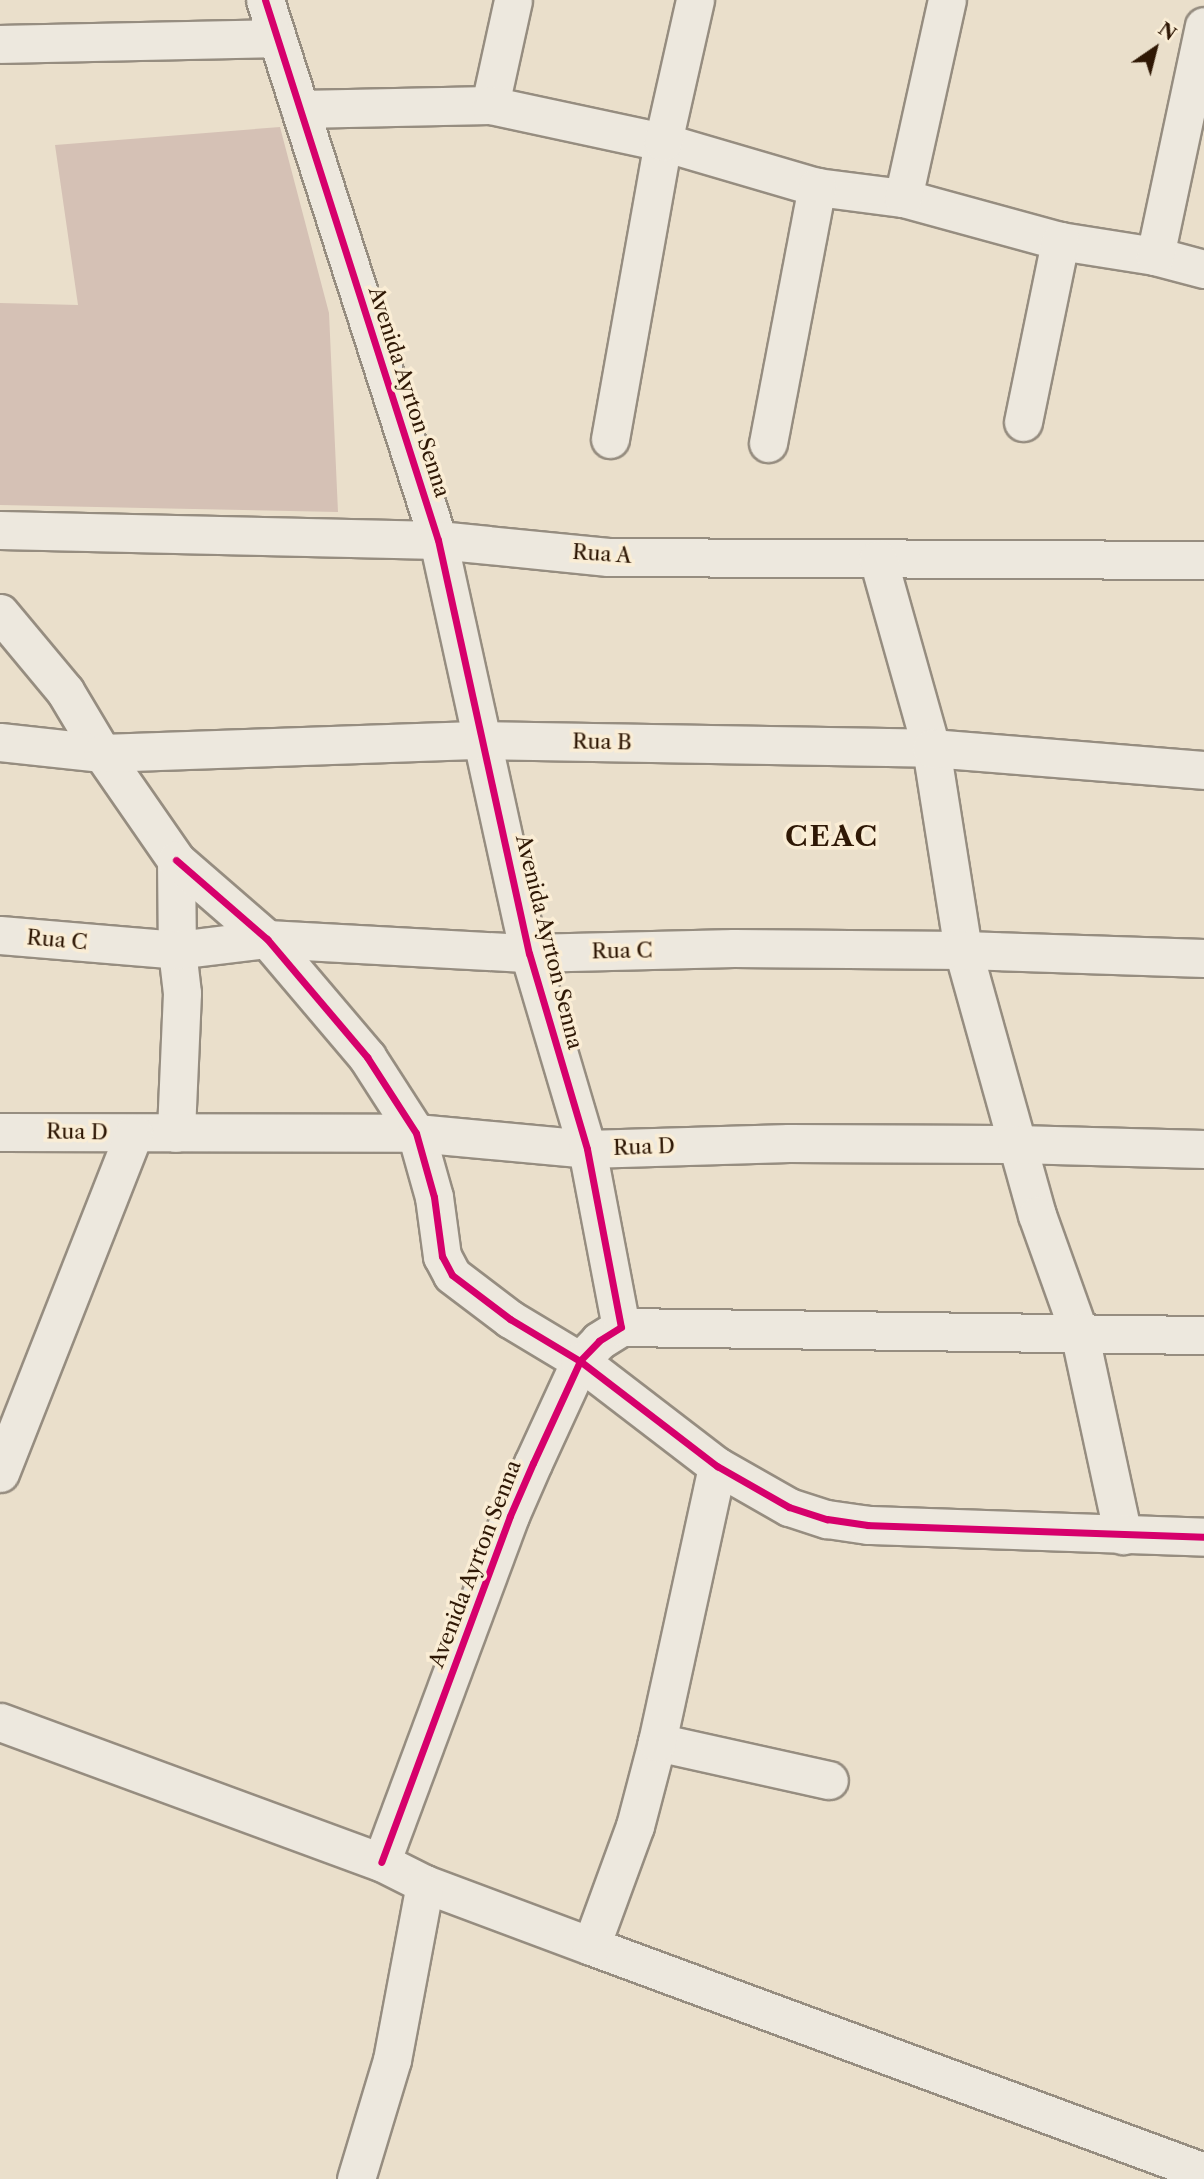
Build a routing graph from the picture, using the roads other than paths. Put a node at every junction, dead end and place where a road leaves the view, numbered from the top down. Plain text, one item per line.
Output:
1 (265, 0) edge
2 (513, 0) edge
3 (695, 0) edge
4 (947, 0) edge
5 (1204, 26) edge
6 (276, 38) junction
7 (0, 44) edge
8 (490, 105) junction
9 (300, 109) junction
10 (663, 142) junction
11 (817, 187) junction
12 (903, 198) junction
13 (1060, 241) junction
14 (1155, 256) junction
15 (1204, 269) edge
16 (1023, 422) dead end
17 (610, 439) dead end
18 (768, 443) dead end
19 (0, 530) edge
20 (438, 540) junction
21 (878, 559) junction
22 (1204, 559) edge
23 (0, 613) edge
24 (482, 740) junction
25 (0, 742) edge
26 (931, 748) junction
27 (102, 753) junction
28 (1204, 770) edge
29 (176, 860) junction
30 (0, 934) edge
31 (267, 939) junction
32 (177, 950) junction
33 (963, 950) junction
34 (529, 953) junction
35 (1204, 958) edge
36 (0, 1132) edge
37 (134, 1133) junction
38 (176, 1133) junction
39 (416, 1133) junction
40 (1016, 1144) junction
41 (587, 1149) junction
42 (1204, 1149) edge
43 (621, 1327) junction
44 (1079, 1332) junction
45 (1204, 1335) edge
46 (580, 1361) junction
47 (717, 1466) junction
48 (0, 1473) edge
49 (1123, 1535) junction
50 (1204, 1537) edge
51 (0, 1722) edge
52 (657, 1742) junction
53 (829, 1780) dead end
54 (382, 1862) junction
55 (425, 1884) junction
56 (591, 1946) junction
57 (1204, 2172) edge
58 (356, 2179) edge

1 - 6 street, Avenida Ayrton Senna
2 - 8 street
3 - 10 street
4 - 12 street
5 - 14 street
6 - 7 street
6 - 9 street, Avenida Ayrton Senna
8 - 9 street
8 - 10 street
9 - 20 street, Avenida Ayrton Senna
10 - 11 street
10 - 17 street
11 - 12 street
11 - 18 street
12 - 13 street
13 - 14 street
13 - 16 street
14 - 15 street
19 - 20 street, Rua A
20 - 21 street, Rua A
20 - 24 street, Avenida Ayrton Senna
21 - 22 street, Rua A
21 - 26 street
23 - 27 street
24 - 26 street, Rua B
24 - 27 street, Rua B
24 - 34 street, Avenida Ayrton Senna
25 - 27 street, Rua B
26 - 28 street, Rua B
26 - 33 street
27 - 29 street
29 - 31 street
29 - 32 street
30 - 32 street, Rua C
31 - 32 street, Rua C
31 - 34 street, Rua C
31 - 39 street
32 - 38 street
33 - 34 street, Rua C
33 - 35 street, Rua C
33 - 40 street
34 - 41 street, Avenida Ayrton Senna
36 - 37 street, Rua D
37 - 38 street, Rua D
37 - 48 street
38 - 39 street, Rua D
39 - 41 street, Rua D
39 - 46 street
40 - 41 street, Rua D
40 - 42 street, Rua D
40 - 44 street
41 - 43 street, Avenida Ayrton Senna
43 - 44 street
43 - 46 street, Avenida Ayrton Senna
44 - 45 street
44 - 49 street
46 - 47 street
46 - 54 street, Avenida Ayrton Senna
47 - 49 street
47 - 52 street
49 - 50 street
51 - 54 street
52 - 53 street
52 - 56 street
54 - 55 street
55 - 56 street
55 - 58 street
56 - 57 street

